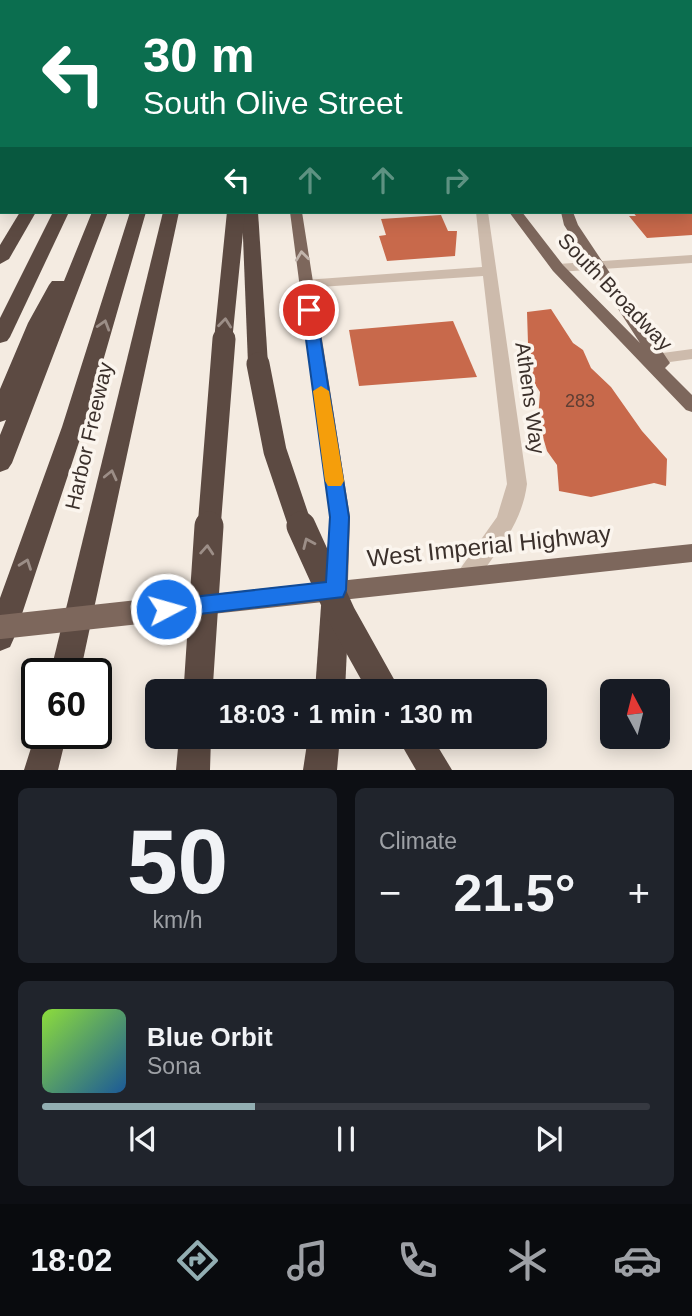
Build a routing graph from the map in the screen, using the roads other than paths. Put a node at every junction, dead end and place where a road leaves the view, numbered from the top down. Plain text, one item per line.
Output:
1 (27, 214) edge
2 (60, 214) edge
3 (91, 214) edge
4 (99, 214) edge
5 (137, 214) edge
6 (171, 214) edge
7 (236, 214) edge
8 (250, 214) edge
9 (296, 214) edge
10 (482, 214) edge
11 (517, 214) edge
12 (568, 214) edge
13 (0, 259) edge
14 (692, 259) edge
15 (597, 266) junction
16 (558, 268) junction
17 (490, 271) junction
18 (305, 284) junction
19 (0, 337) edge
20 (692, 354) edge
21 (653, 359) junction
22 (690, 403) edge
23 (0, 414) edge
24 (0, 463) edge
25 (692, 553) edge
26 (466, 576) junction
27 (336, 590) junction
28 (1, 633) edge
29 (69, 658) edge
30 (199, 679) edge
31 (331, 679) edge
32 (377, 679) edge
33 (47, 749) edge
34 (194, 749) edge
35 (323, 749) edge
36 (421, 749) edge
37 (41, 770) edge
38 (193, 770) edge
39 (320, 770) edge
40 (435, 770) edge

1 - 13 highway
2 - 19 highway
3 - 23 highway
4 - 24 highway
28 -> 5 highway
29 -> 6 highway, Harbor Freeway
30 -> 7 highway, bridge
32 -> 8 highway, bridge
18 -> 9 main road
10 - 17 street, Athens Way
11 - 16 main road, South Broadway
12 - 15 main road, South Broadway
14 - 15 street
15 - 16 street
15 - 21 main road, South Broadway
16 - 21 main road, South Broadway
17 - 18 street
17 - 26 street, Athens Way
18 - 27 main road
20 - 21 street
21 - 22 main road, South Broadway
25 - 26 main road, West Imperial Highway
26 - 27 main road, West Imperial Highway
27 - 28 main road, West Imperial Highway, bridge
27 - 31 highway
33 - 37 highway
34 - 38 highway
35 - 39 highway
36 - 40 highway

